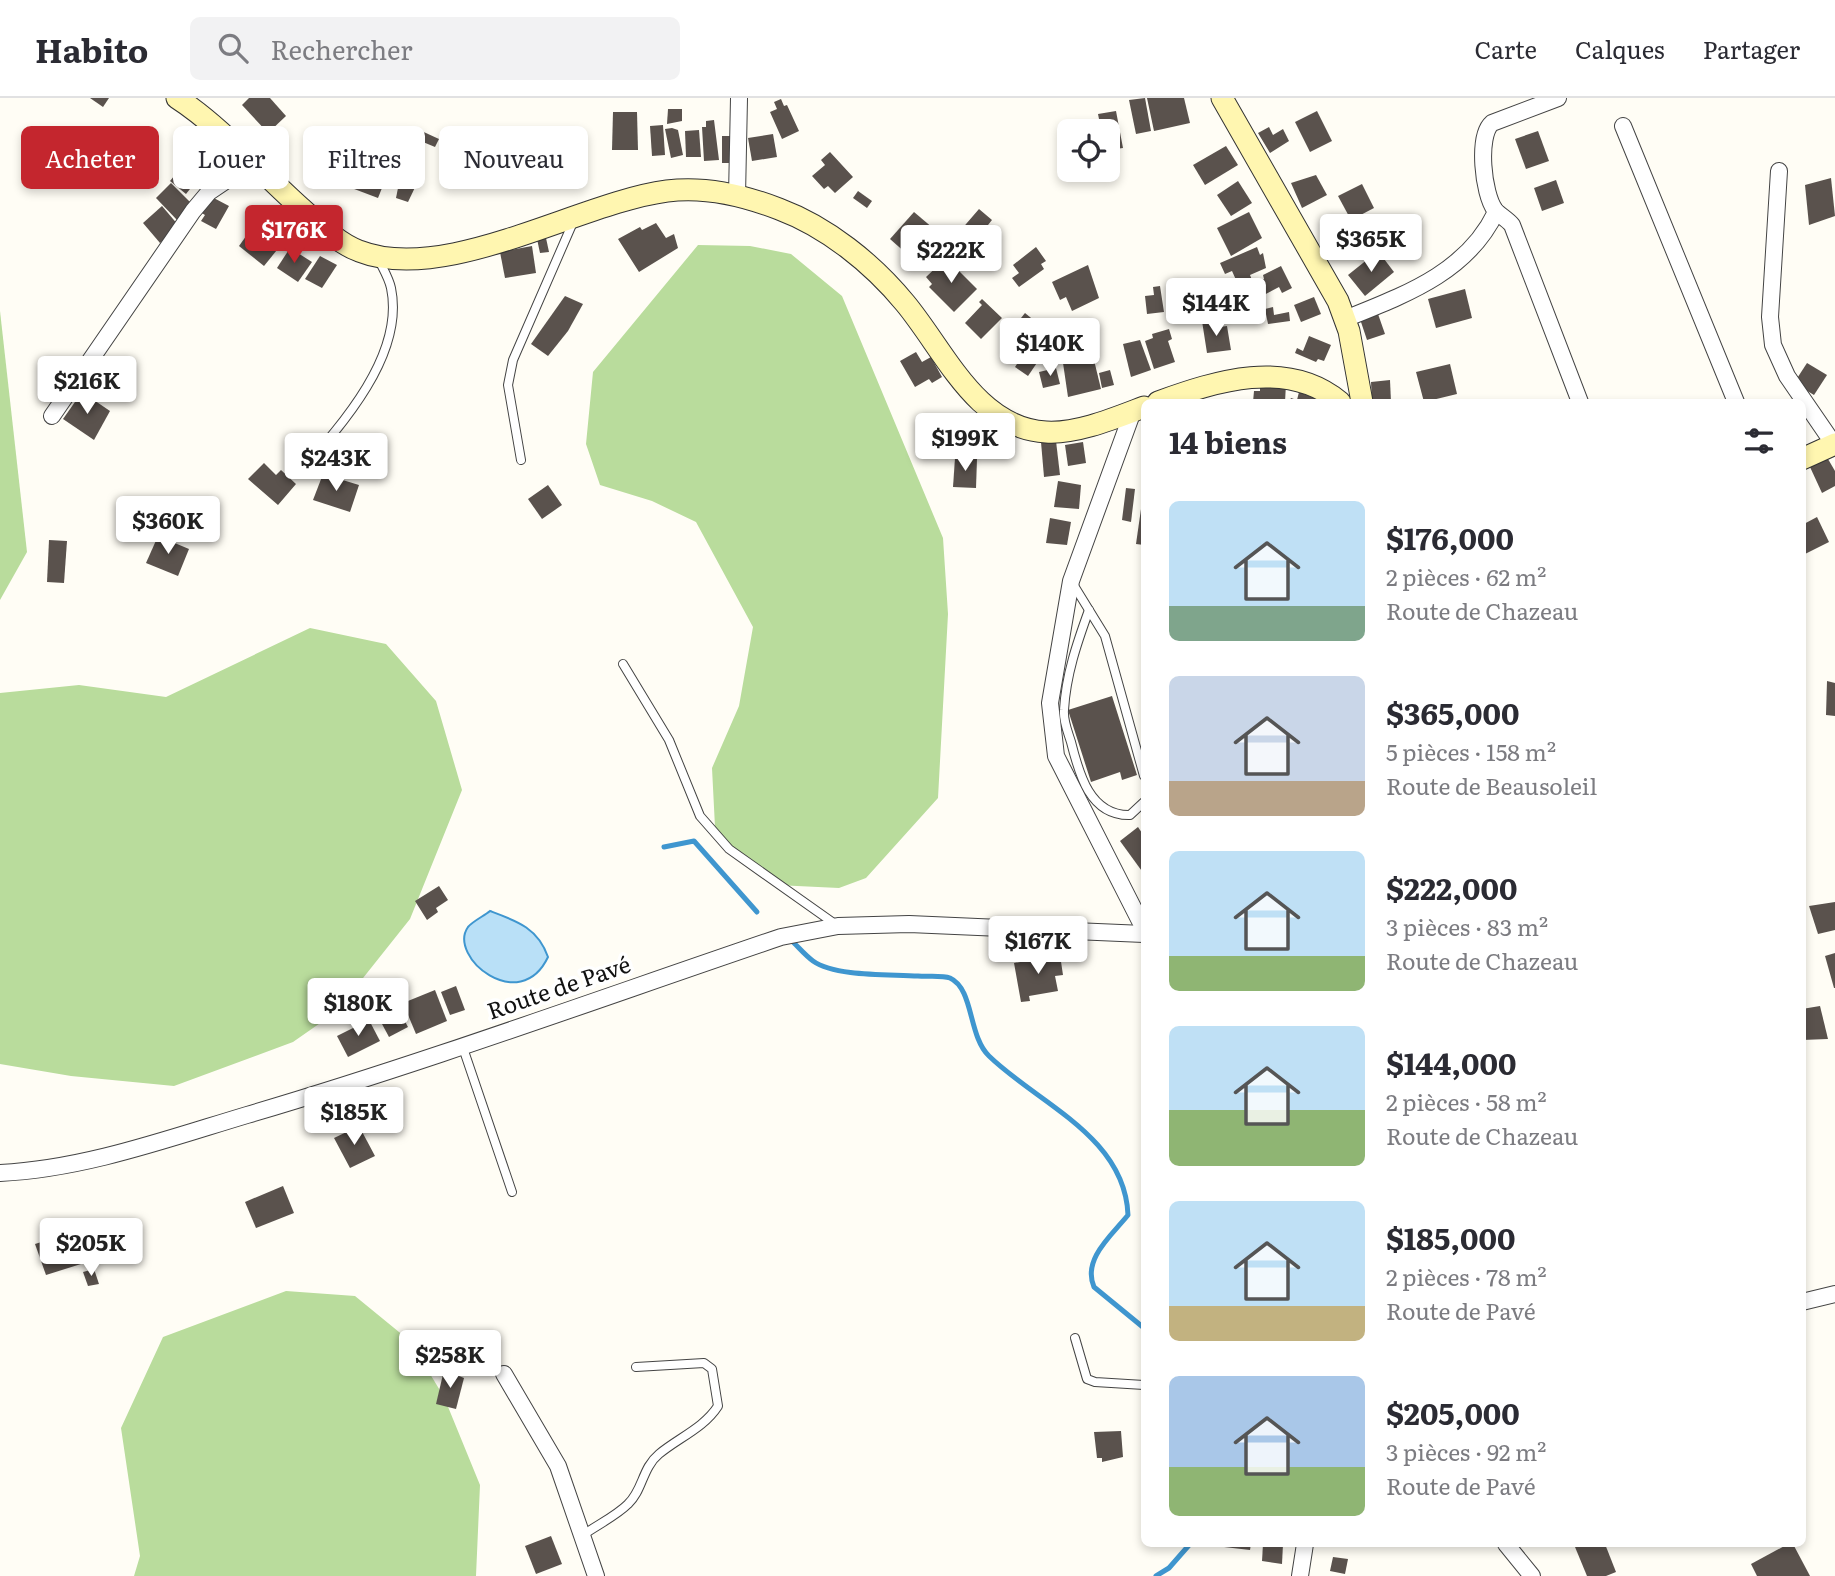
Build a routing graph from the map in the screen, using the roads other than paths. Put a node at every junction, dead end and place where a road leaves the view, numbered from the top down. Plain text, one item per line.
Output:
1 (177, 98) edge
2 (739, 98) edge
3 (1222, 98) edge
4 (1558, 98) edge
5 (209, 126) edge
6 (1623, 126) dead end
7 (1779, 171) dead end
8 (213, 189) edge
9 (282, 189) edge
10 (737, 196) junction
11 (1496, 212) junction
12 (576, 218) junction
13 (377, 255) junction
14 (1345, 319) junction
15 (1166, 399) edge
16 (1335, 399) edge
17 (1361, 399) edge
18 (1579, 399) edge
19 (1735, 399) edge
20 (1803, 399) edge
21 (1806, 403) edge
22 (1139, 409) edge
23 (52, 416) dead end
24 (1835, 444) edge
25 (1806, 457) edge
26 (521, 460) dead end
27 (300, 472) dead end
28 (1071, 581) junction
29 (1089, 610) junction
30 (623, 664) dead end
31 (1141, 765) edge
32 (1141, 805) edge
33 (1141, 925) edge
34 (838, 926) junction
35 (1141, 931) edge
36 (462, 1045) junction
37 (0, 1173) edge
38 (512, 1192) dead end
39 (1835, 1294) edge
40 (1806, 1301) edge
41 (1075, 1338) dead end
42 (636, 1367) dead end
43 (504, 1374) dead end
44 (1141, 1385) edge
45 (583, 1535) junction
46 (1305, 1547) edge
47 (1511, 1547) edge
48 (596, 1576) edge
49 (1300, 1576) edge
50 (1532, 1576) edge

1 - 5 main road
2 - 10 street
3 - 14 main road
4 - 11 street
6 - 19 street
7 - 20 street
8 - 23 street
9 - 13 main road
10 - 12 main road
10 - 22 main road
11 - 14 street
11 - 18 street
12 - 13 main road
12 - 26 lane
13 - 27 lane
14 - 17 main road
15 - 16 main road
21 - 24 street
22 - 28 street
24 - 25 main road
28 - 29 lane
28 - 33 street
29 - 31 lane
29 - 32 lane
30 - 34 lane
34 - 35 street, Route de Pavé
34 - 36 street, Route de Pavé
36 - 37 street, Route de Pavé
36 - 38 lane
39 - 40 street
41 - 44 lane
42 - 45 lane
43 - 45 street
45 - 48 street
46 - 49 street
47 - 50 street

